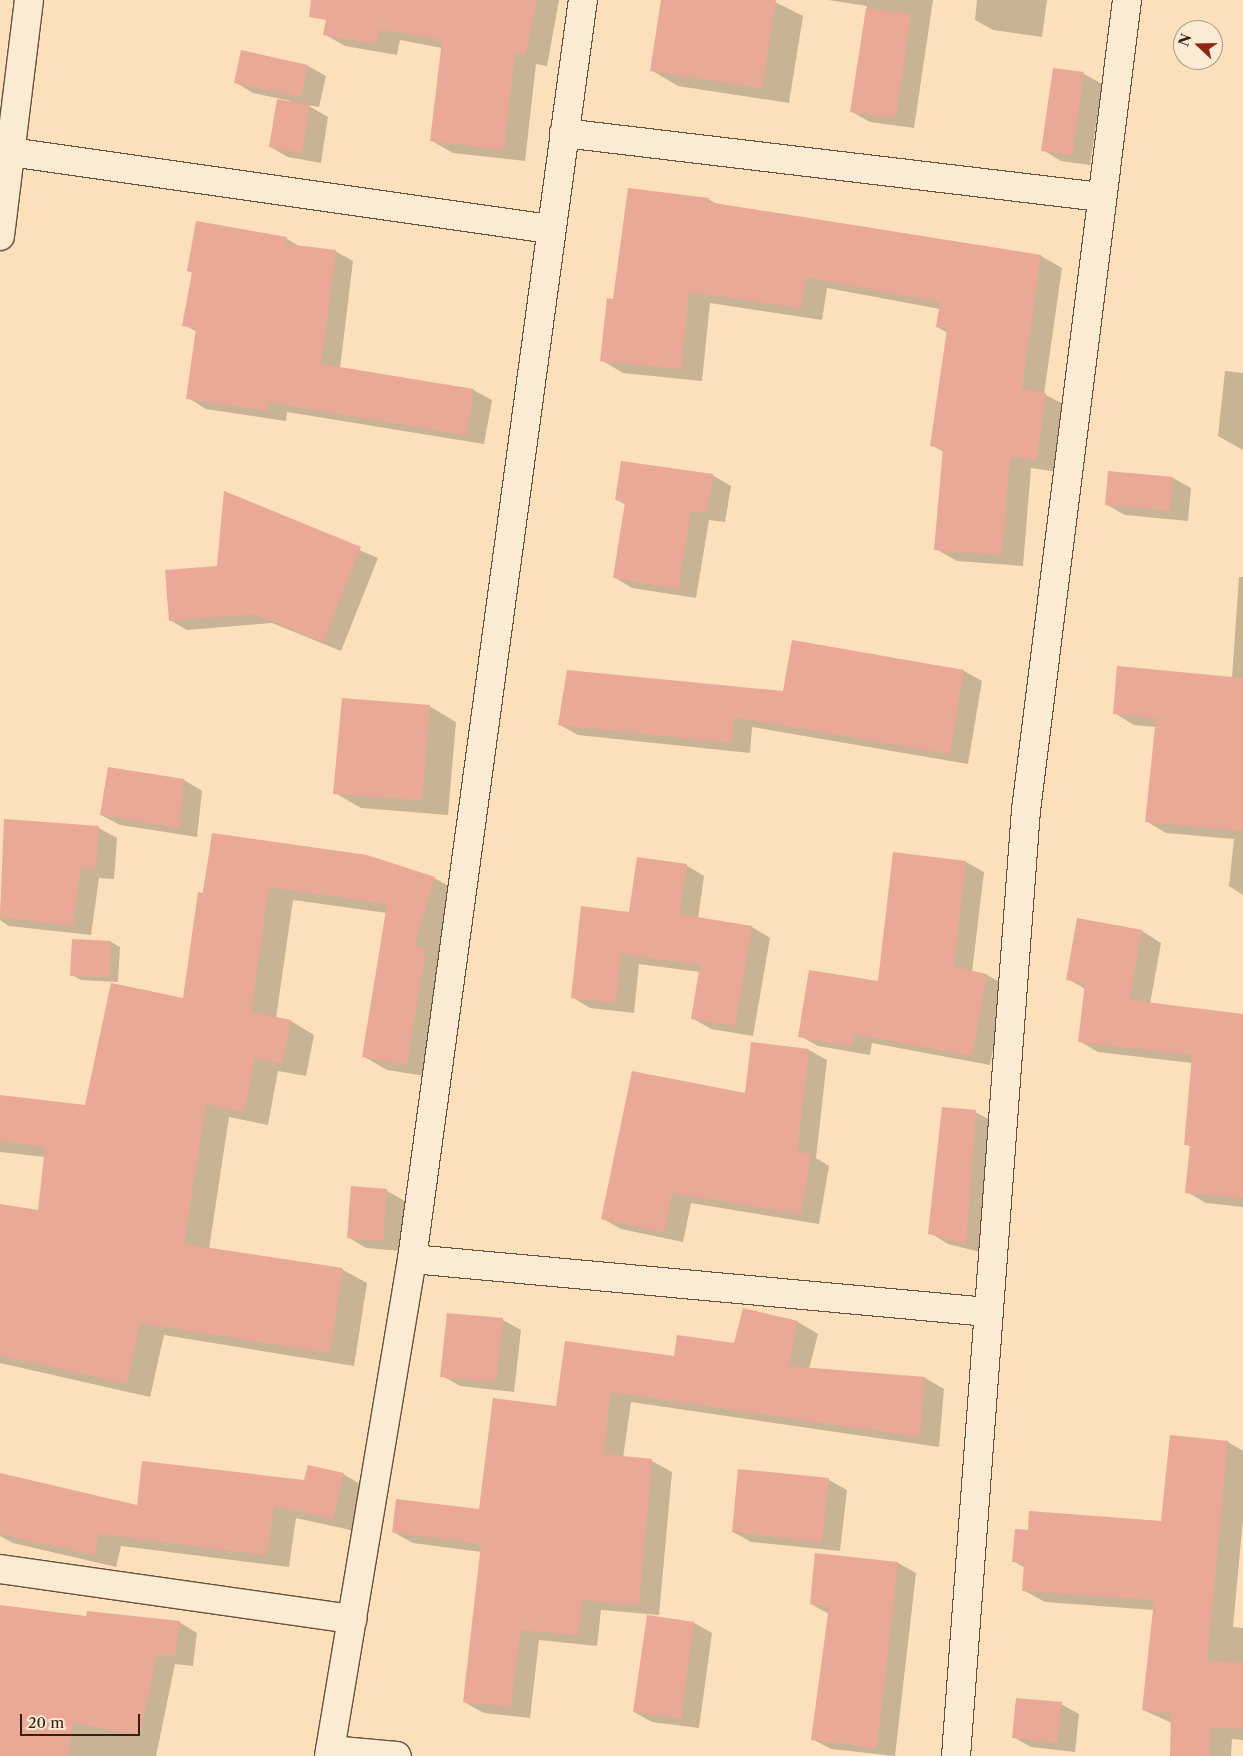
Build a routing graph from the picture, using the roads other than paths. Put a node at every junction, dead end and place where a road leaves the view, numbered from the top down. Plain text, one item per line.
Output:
1 (30, 0) edge
2 (583, 0) edge
3 (1127, 0) edge
4 (564, 133) junction
5 (10, 152) junction
6 (1101, 197) junction
7 (550, 229) junction
8 (0, 236) edge
9 (412, 1258) junction
10 (988, 1312) junction
11 (0, 1569) edge
12 (352, 1618) junction
13 (330, 1753) edge
14 (396, 1756) edge
15 (956, 1756) edge

1 - 5 street
2 - 4 street
3 - 6 street
4 - 6 street
4 - 7 street
5 - 7 street
5 - 8 street
6 - 10 street
7 - 9 street
9 - 10 street
9 - 12 street
10 - 15 street
11 - 12 street
12 - 13 street
13 - 14 street

